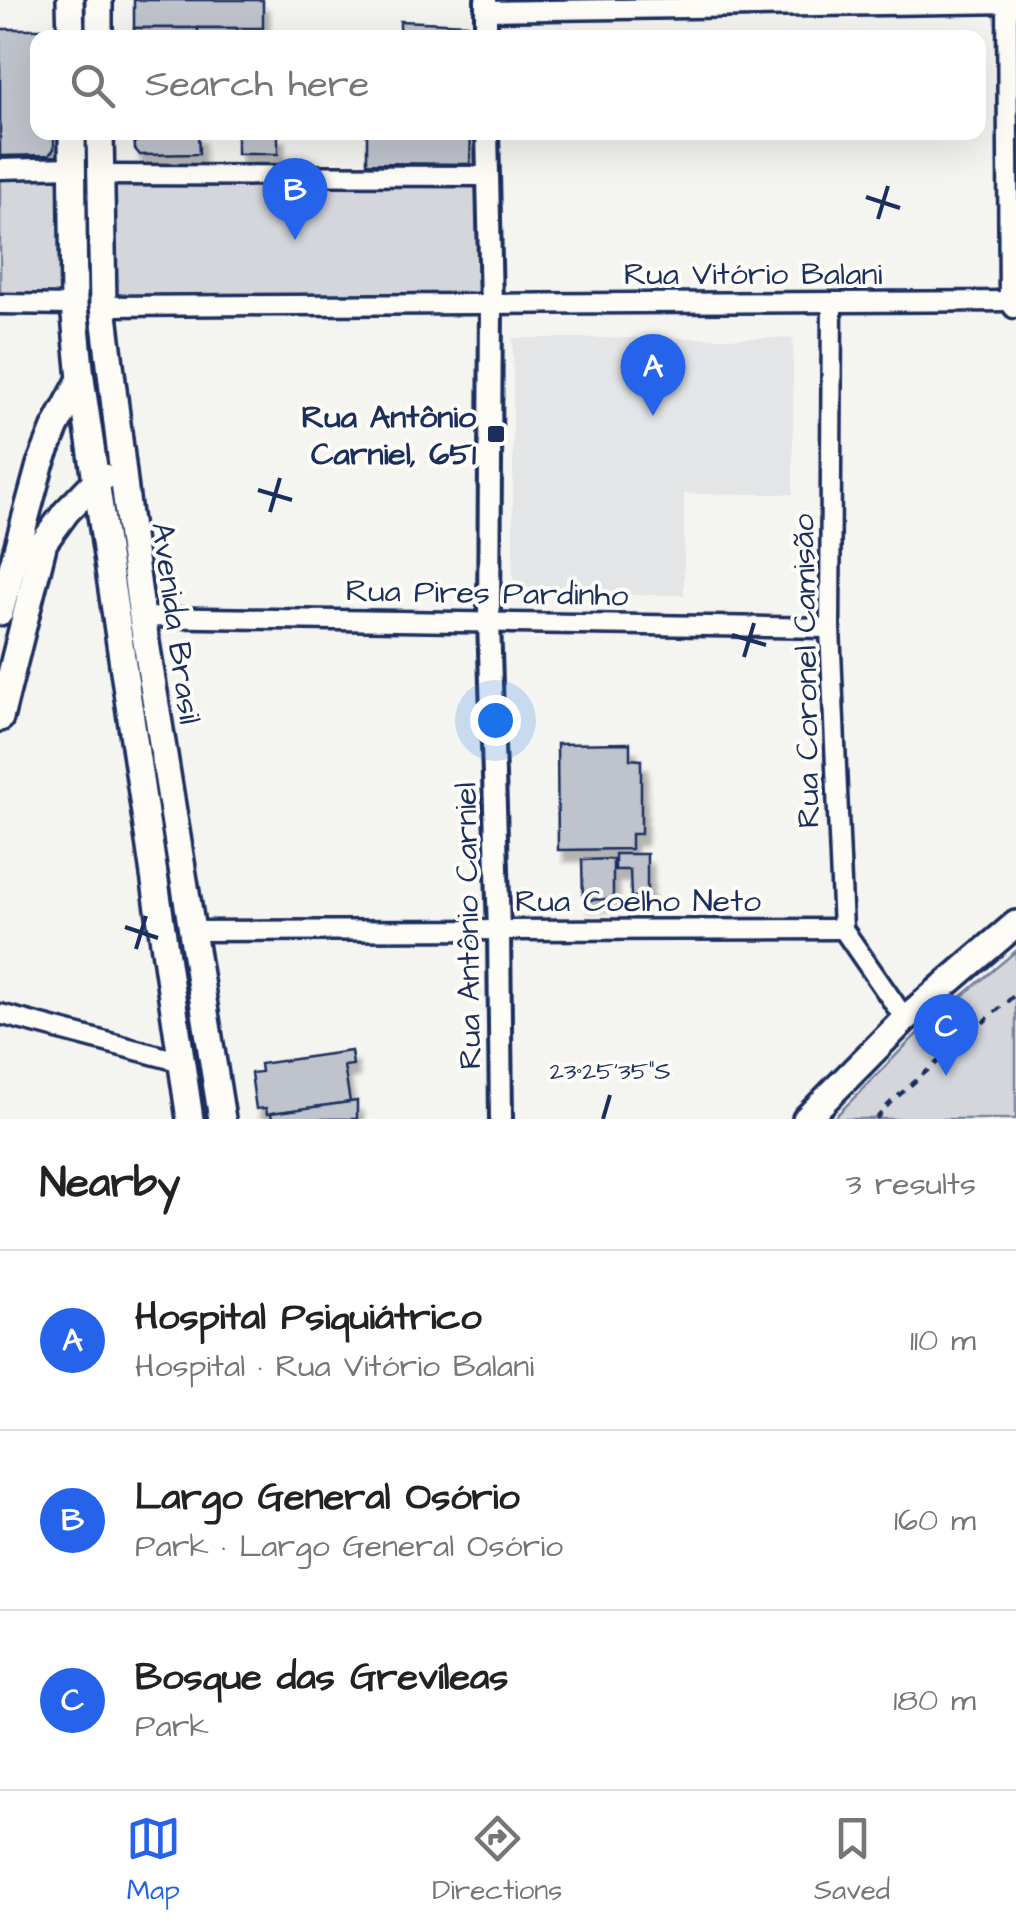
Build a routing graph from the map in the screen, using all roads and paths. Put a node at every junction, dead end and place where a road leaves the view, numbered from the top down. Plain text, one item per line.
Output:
1 (70, 0) edge
2 (99, 0) edge
3 (1010, 2) edge
4 (486, 6) edge
5 (71, 30) edge
6 (100, 30) edge
7 (72, 140) edge
8 (100, 140) edge
9 (487, 140) edge
10 (73, 167) junction
11 (0, 169) edge
12 (100, 175) junction
13 (488, 176) junction
14 (832, 303) junction
15 (0, 304) edge
16 (491, 304) junction
17 (74, 305) junction
18 (1014, 305) edge
19 (103, 306) junction
20 (81, 379) junction
21 (122, 468) junction
22 (95, 482) junction
23 (0, 612) edge
24 (142, 618) junction
25 (489, 621) junction
26 (830, 628) junction
27 (0, 718) edge
28 (1016, 924) edge
29 (843, 929) junction
30 (499, 931) junction
31 (192, 932) junction
32 (1016, 994) edge
33 (0, 1014) edge
34 (905, 1019) junction
35 (182, 1062) junction
36 (190, 1119) edge
37 (222, 1119) edge
38 (501, 1119) edge
39 (806, 1119) edge
40 (876, 1119) edge

1 - 5 main road
2 - 6 main road
3 - 4 street
3 - 18 street
7 - 10 main road, Avenida Brasil
8 - 12 main road, Avenida Brasil
9 - 13 street, Rua Antônio Carniel
10 - 11 street
10 - 17 main road, Avenida Brasil
12 - 13 street
12 - 19 main road, Avenida Brasil
13 - 16 street, Rua Antônio Carniel
14 - 16 street, Rua Vitório Balani
14 - 18 street, Rua Vitório Balani
14 - 26 street, Rua Coronel Camisão
15 - 17 street
16 - 19 street, Rua Vitório Balani
16 - 25 street, Rua Antônio Carniel
17 - 20 main road, Avenida Brasil
19 - 21 main road, Avenida Brasil
20 - 22 main road, Avenida Brasil
20 - 23 main road
21 - 22 main road
21 - 24 main road, Avenida Brasil
22 - 27 main road
22 - 35 main road, Avenida Brasil
24 - 25 street, Rua Pires Pardinho
24 - 31 main road, Avenida Brasil
25 - 26 street, Rua Pires Pardinho
25 - 30 street, Rua Antônio Carniel
26 - 29 street, Rua Coronel Camisão
28 - 34 main road
29 - 30 street, Rua Coelho Neto
29 - 34 street
30 - 31 street, Rua Coelho Neto
30 - 38 street, Rua Antônio Carniel
31 - 37 main road, Avenida Brasil
32 - 40 path
33 - 35 street
34 - 39 main road
35 - 36 main road, Avenida Brasil

